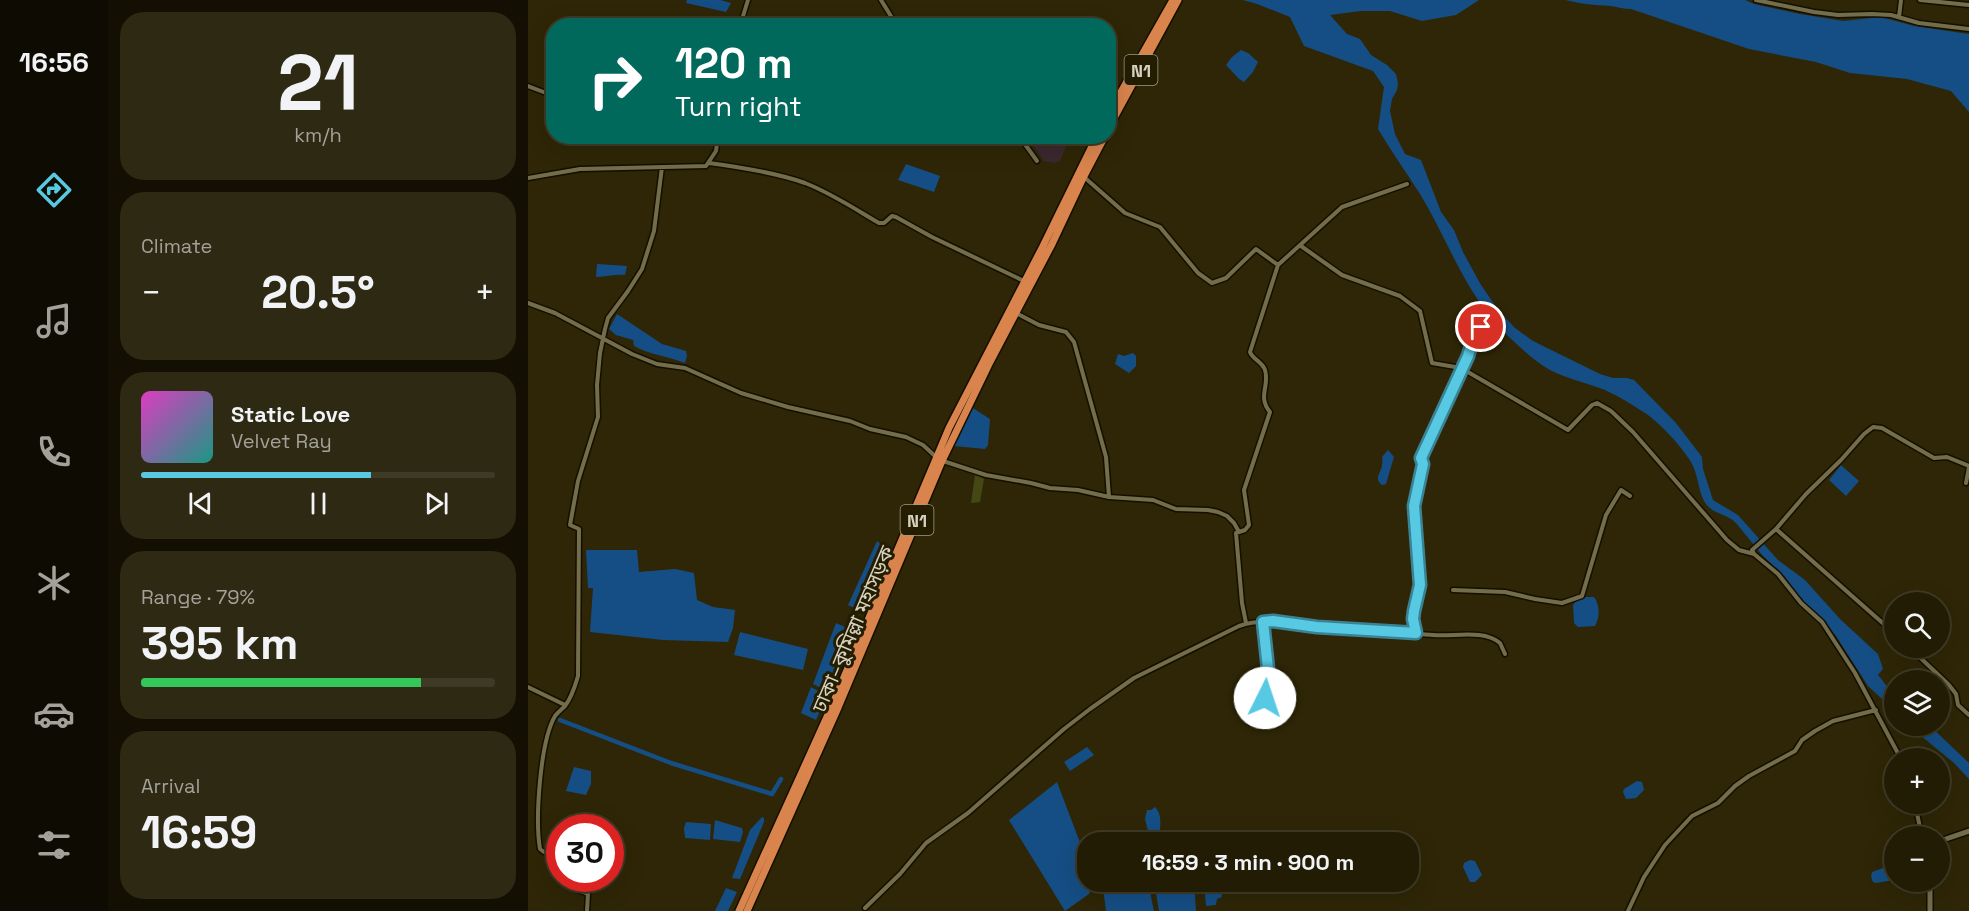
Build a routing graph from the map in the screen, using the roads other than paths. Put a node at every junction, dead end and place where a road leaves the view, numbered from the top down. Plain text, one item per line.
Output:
1 (748, 0) edge
2 (881, 0) edge
3 (1178, 0) edge
4 (1756, 0) edge
5 (1901, 0) edge
6 (1920, 0) edge
7 (1969, 5) edge
8 (1172, 6) edge
9 (1899, 17) junction
10 (742, 18) edge
11 (892, 18) edge
12 (1969, 29) edge
13 (528, 86) edge
14 (546, 93) edge
15 (1116, 101) edge
16 (1116, 114) edge
17 (716, 144) edge
18 (1025, 144) edge
19 (1093, 144) edge
20 (1101, 144) edge
21 (1037, 161) dead end
22 (710, 163) junction
23 (662, 167) junction
24 (1084, 176) junction
25 (528, 178) edge
26 (1407, 184) dead end
27 (1301, 246) junction
28 (1278, 265) junction
29 (1025, 281) junction
30 (528, 303) edge
31 (1016, 313) junction
32 (1489, 321) dead end
33 (603, 338) junction
34 (1461, 368) junction
35 (939, 459) junction
36 (1969, 467) edge
37 (1966, 483) dead end
38 (1630, 496) dead end
39 (1109, 497) junction
40 (1776, 529) junction
41 (1239, 531) junction
42 (1753, 552) junction
43 (1454, 590) dead end
44 (1263, 622) junction
45 (1246, 623) junction
46 (1884, 624) edge
47 (1416, 633) junction
48 (1505, 654) dead end
49 (1921, 658) edge
50 (528, 687) edge
51 (565, 705) junction
52 (1876, 710) junction
53 (1262, 711) dead end
54 (1969, 715) edge
55 (1895, 748) edge
56 (1969, 831) edge
57 (1950, 838) edge
58 (546, 852) edge
59 (583, 892) edge
60 (1930, 892) edge
61 (864, 908) dead end
62 (587, 911) edge
63 (739, 911) edge
64 (747, 911) edge
65 (1628, 911) edge
66 (1929, 911) edge

1 - 10 street
2 - 11 street
3 - 8 highway, N1
4 - 9 street
5 - 9 street
6 - 7 street
8 - 15 highway, N1
8 - 16 highway, N1
9 - 12 street
13 - 14 street
17 - 22 street
18 - 21 street
19 - 29 highway, ঢাকা–কুমিল্লা মহাসড়ক / N1
20 - 24 highway, ঢাকা–কুমিল্লা মহাসড়ক / N1
22 - 23 street
22 - 29 street
23 - 25 street
23 - 33 street
24 - 28 street
24 - 31 highway, ঢাকা–কুমিল্লা মহাসড়ক / N1
26 - 27 street
27 - 28 street
27 - 34 street
28 - 41 street
29 - 35 highway, ঢাকা–কুমিল্লা মহাসড়ক / N1
30 - 33 street
31 - 35 highway, ঢাকা–কুমিল্লা মহাসড়ক / N1
31 - 39 street
32 - 34 street
33 - 35 street
33 - 51 street
34 - 42 street
34 - 47 street
35 - 39 street
35 - 63 highway, ঢাকা–কুমিল্লা মহাসড়ক / N1
35 - 64 highway, ঢাকা–কুমিল্লা মহাসড়ক / N1
36 - 37 street
36 - 40 street
38 - 43 street
39 - 41 street
40 - 42 street
40 - 46 street
41 - 45 street
42 - 52 street
44 - 45 street
44 - 47 street
44 - 53 street
45 - 61 street
47 - 48 street
49 - 54 street
50 - 51 street
51 - 58 street
52 - 55 street
52 - 65 street
56 - 57 street
59 - 62 street
60 - 66 street

